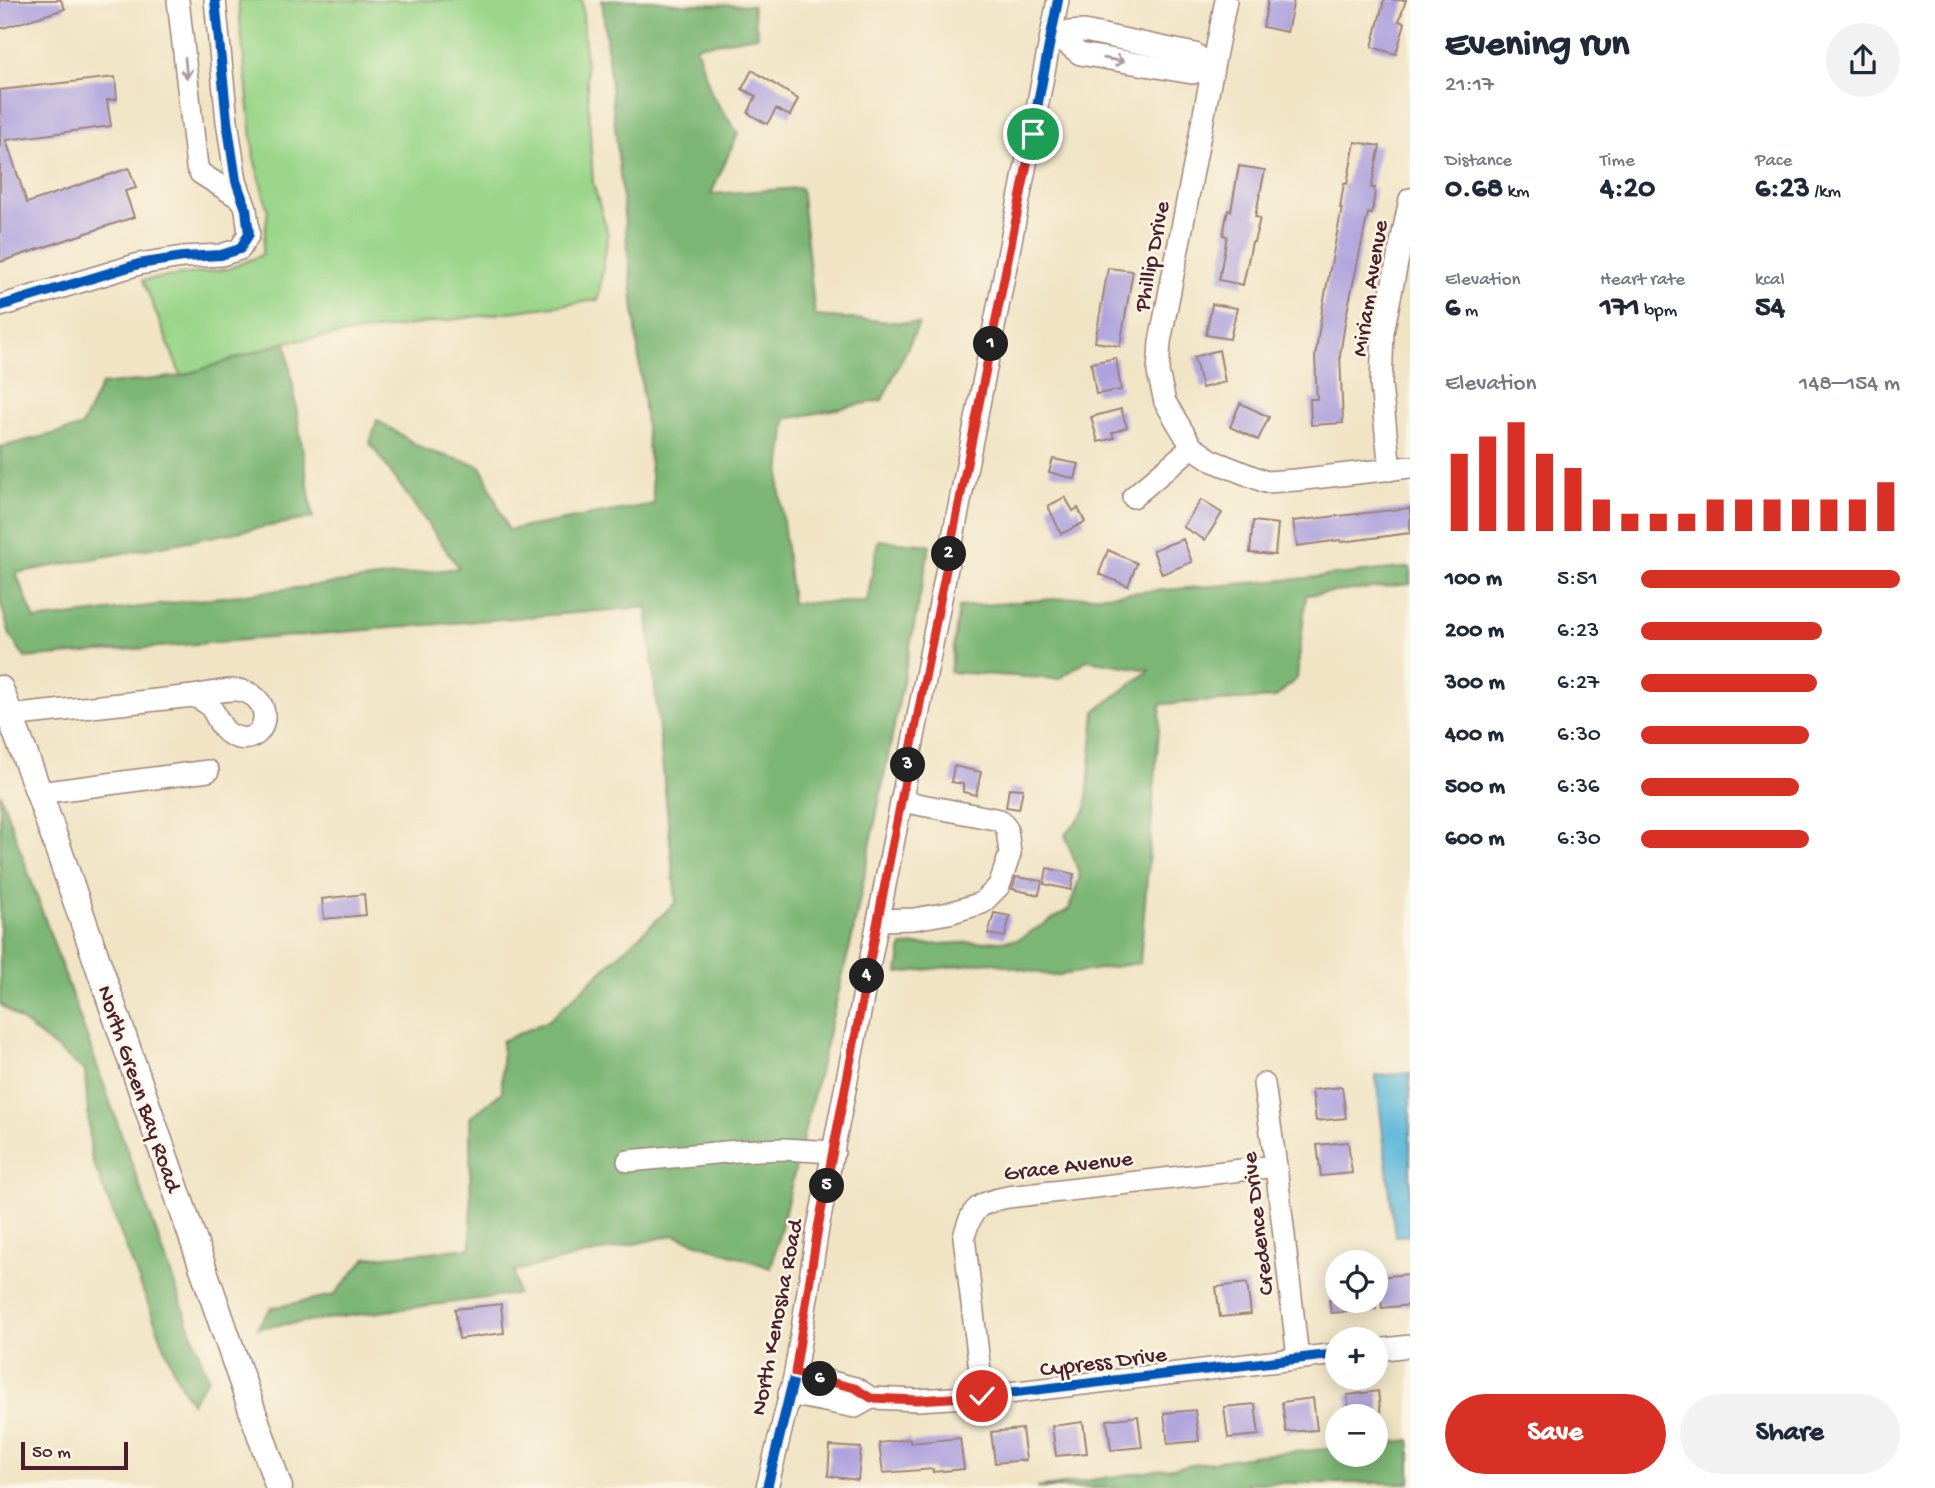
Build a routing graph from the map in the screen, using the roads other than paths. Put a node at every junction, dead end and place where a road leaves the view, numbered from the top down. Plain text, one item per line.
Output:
1 (178, 0) edge
2 (215, 0) edge
3 (1058, 0) edge
4 (1226, 0) edge
5 (1053, 33) junction
6 (1212, 68) junction
7 (241, 199) junction
8 (1410, 199) edge
9 (0, 306) edge
10 (1192, 447) junction
11 (1400, 469) edge
12 (1133, 497) dead end
13 (0, 689) edge
14 (193, 696) dead end
15 (9, 716) junction
16 (208, 771) dead end
17 (39, 793) junction
18 (901, 801) junction
19 (878, 920) junction
20 (1264, 1084) dead end
21 (834, 1152) junction
22 (628, 1161) dead end
23 (1276, 1166) junction
24 (1410, 1346) edge
25 (1388, 1349) edge
26 (1325, 1355) edge
27 (1298, 1358) junction
28 (795, 1373) junction
29 (789, 1394) junction
30 (982, 1396) junction
31 (871, 1398) junction
32 (279, 1488) edge
33 (767, 1488) edge

1 -> 7 street
2 - 7 street
3 - 5 street, North Kenosha Road
4 - 6 street, Phillip Drive
5 - 6 street
5 - 18 street, North Kenosha Road
6 - 10 street, Phillip Drive
7 - 9 street
8 - 11 street, Miriam Avenue
10 - 11 street, Phillip Drive
10 - 12 street
13 - 15 main road, North Green Bay Road
14 - 15 street
15 - 17 main road, North Green Bay Road
16 - 17 street
17 - 32 main road, North Green Bay Road
18 - 19 street, North Kenosha Road
18 - 19 street
19 - 21 street, North Kenosha Road
20 - 23 street, Credence Drive
21 - 22 street
21 - 28 street, North Kenosha Road
23 - 27 street, Credence Drive
23 - 30 street, Grace Avenue
24 - 25 street
26 - 27 street, Cypress Drive
27 - 30 street, Cypress Drive
28 - 29 street, North Kenosha Road
28 - 31 street, Cypress Drive
29 - 31 street, Cypress Drive
29 - 33 street, North Kenosha Road
30 - 31 street, Cypress Drive

